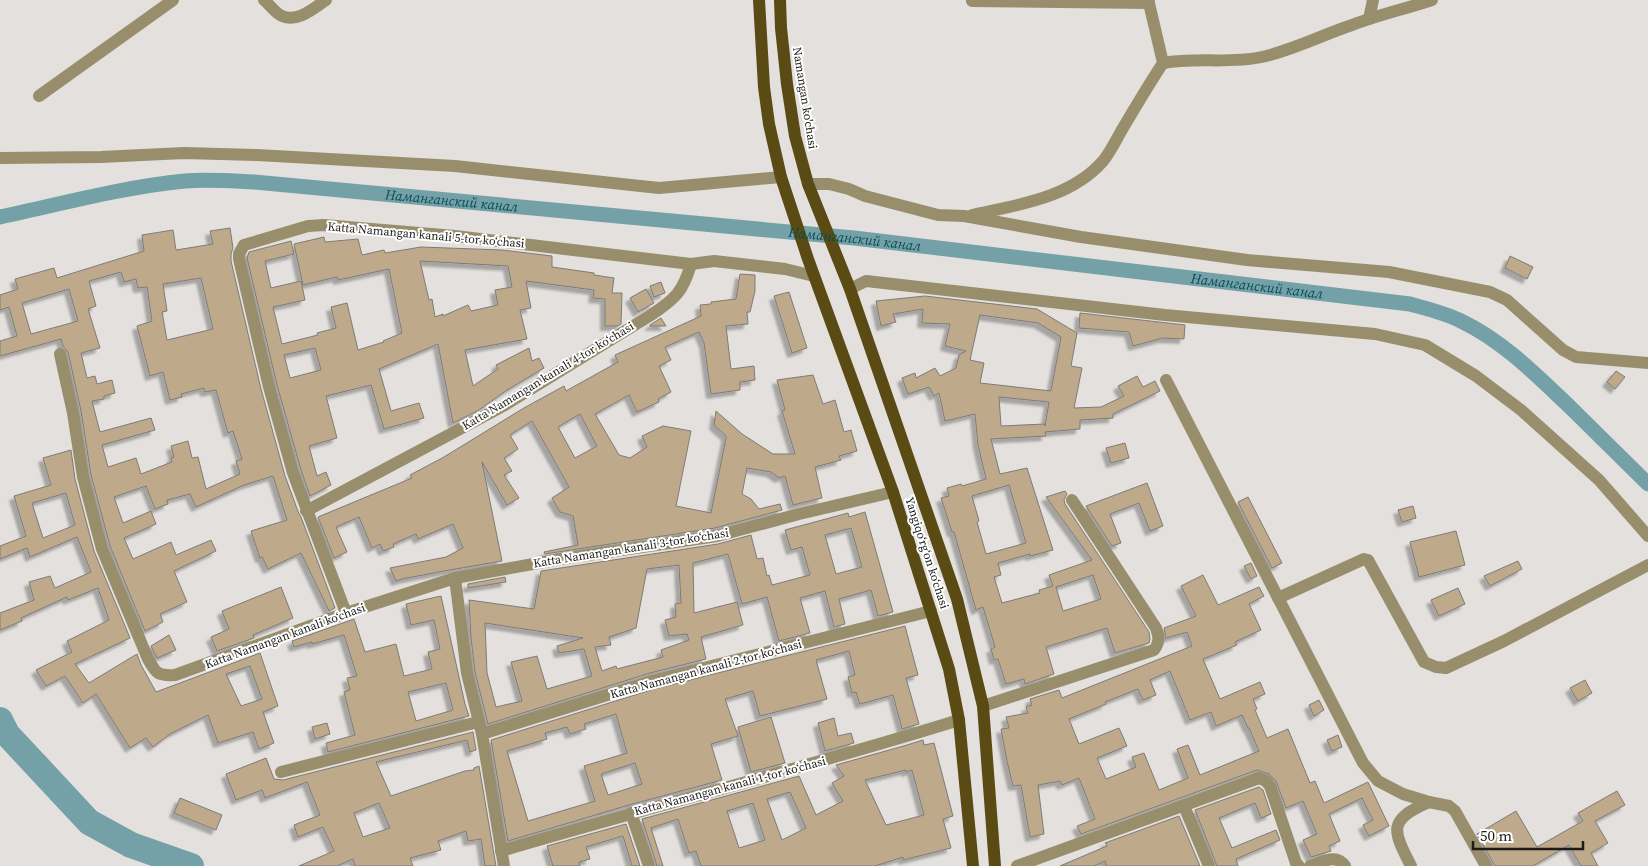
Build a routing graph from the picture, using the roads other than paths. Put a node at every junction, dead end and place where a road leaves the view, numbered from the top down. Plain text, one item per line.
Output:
1 (173, 0) edge
2 (264, 0) edge
3 (326, 0) edge
4 (759, 0) edge
5 (780, 0) edge
6 (1373, 0) edge
7 (1432, 0) edge
8 (972, 1) edge
9 (1148, 1) edge
10 (1369, 19) junction
11 (1163, 63) junction
12 (39, 96) dead end
13 (0, 158) edge
14 (781, 177) junction
15 (808, 184) junction
16 (964, 216) junction
17 (837, 259) joint
18 (691, 264) junction
19 (814, 276) junction
20 (850, 289) junction
21 (60, 354) dead end
22 (1648, 363) edge
23 (1166, 380) dead end
24 (894, 492) junction
25 (1072, 500) dead end
26 (306, 511) junction
27 (1648, 536) edge
28 (1648, 565) edge
29 (455, 578) junction
30 (1278, 598) junction
31 (931, 611) junction
32 (346, 613) junction
33 (983, 706) junction
34 (959, 720) junction
35 (480, 728) junction
36 (281, 772) dead end
37 (1429, 802) junction
38 (1184, 806) junction
39 (631, 813) junction
40 (502, 851) junction
41 (504, 866) edge
42 (649, 866) edge
43 (974, 866) edge
44 (996, 866) edge
45 (1017, 866) edge
46 (1210, 866) edge
47 (1299, 866) edge
48 (1310, 866) edge
49 (1345, 866) edge
50 (1411, 866) edge
51 (1486, 866) edge

1 - 12 street
2 - 3 street
4 - 14 main road
5 - 15 main road, Namangan ko'chasi
6 - 10 street
7 - 10 street
8 - 9 street
9 - 11 street
10 - 11 street
11 - 16 street
13 - 14 street
14 - 19 main road, Yangiqoʻrgʻon koʻchasi
15 - 16 street
15 - 17 main road, Namangan ko'chasi
16 - 22 street
17 - 20 main road, Yangiqoʻrgʻon koʻchasi
18 - 19 street, Katta Namangan kanali 5-tor koʻchasi
18 - 26 street, Katta Namangan kanali 4-tor koʻchasi
18 - 26 street, Katta Namangan kanali 5-tor koʻchasi
19 - 24 main road, Yangiqoʻrgʻon koʻchasi
20 - 27 street
20 - 33 main road, Yangiqoʻrgʻon koʻchasi
21 - 32 street, Katta Namangan kanali koʻchasi
23 - 30 street
24 - 29 street, Katta Namangan kanali 3-tor koʻchasi
24 - 31 main road, Yangiqoʻrgʻon koʻchasi
25 - 33 street
26 - 32 street, Katta Namangan kanali 5-tor koʻchasi
28 - 30 street
29 - 32 street, Katta Namangan kanali koʻchasi
29 - 35 street
30 - 37 street
31 - 34 main road, Yangiqoʻrgʻon koʻchasi
31 - 35 street, Katta Namangan kanali 2-tor koʻchasi
33 - 44 main road, Yangiqoʻrgʻon koʻchasi
34 - 39 street, Katta Namangan kanali 1-tor koʻchasi
34 - 43 main road, Yangiqoʻrgʻon koʻchasi
35 - 36 street, Katta Namangan kanali 2-tor koʻchasi
35 - 40 street
37 - 50 street
37 - 51 street
38 - 45 street
38 - 46 street
38 - 47 street
39 - 40 street, Katta Namangan kanali 1-tor koʻchasi
39 - 42 street
40 - 41 street
48 - 49 street

